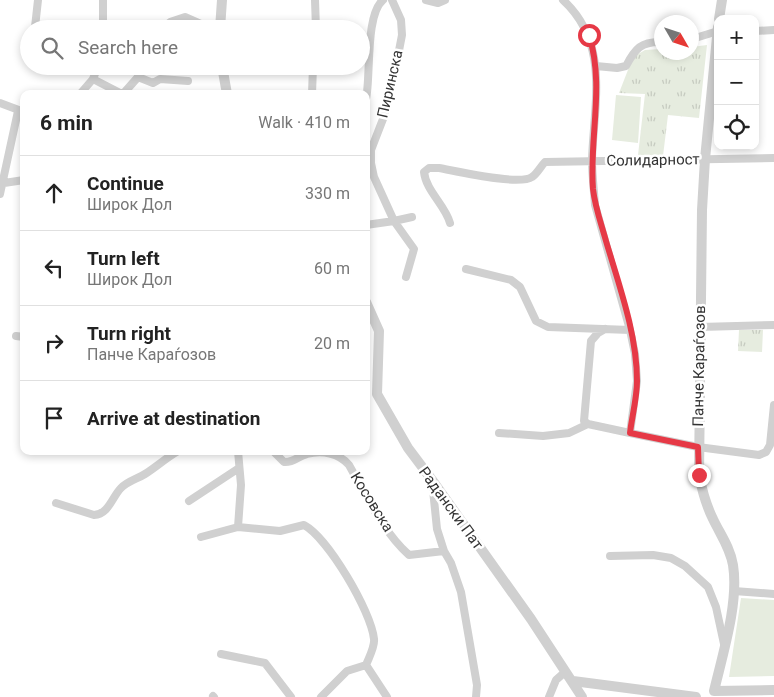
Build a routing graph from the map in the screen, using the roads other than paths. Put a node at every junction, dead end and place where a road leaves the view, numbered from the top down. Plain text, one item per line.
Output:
1 (38, 0) edge
2 (103, 0) edge
3 (222, 0) edge
4 (315, 0) edge
5 (383, 0) edge
6 (392, 0) edge
7 (426, 0) edge
8 (445, 0) edge
9 (563, 0) edge
10 (722, 0) edge
11 (720, 15) edge
12 (36, 20) edge
13 (103, 20) edge
14 (176, 20) edge
15 (192, 20) edge
16 (221, 20) edge
17 (316, 20) edge
18 (759, 30) edge
19 (774, 30) edge
20 (714, 32) edge
21 (699, 37) edge
22 (370, 41) edge
23 (654, 42) edge
24 (714, 60) edge
25 (596, 66) junction
26 (95, 75) edge
27 (224, 75) edge
28 (313, 75) edge
29 (367, 75) edge
30 (93, 79) junction
31 (188, 81) dead end
32 (83, 90) edge
33 (114, 90) edge
34 (126, 90) edge
35 (226, 90) edge
36 (312, 90) edge
37 (367, 90) edge
38 (0, 103) edge
39 (20, 111) edge
40 (20, 115) edge
41 (774, 158) edge
42 (705, 159) junction
43 (592, 161) junction
44 (20, 181) edge
45 (4, 184) junction
46 (0, 194) edge
47 (412, 217) dead end
48 (394, 221) junction
49 (450, 223) dead end
50 (370, 224) edge
51 (466, 269) dead end
52 (406, 277) dead end
53 (370, 311) edge
54 (774, 325) edge
55 (700, 327) junction
56 (605, 329) junction
57 (630, 330) junction
58 (774, 405) edge
59 (588, 424) junction
60 (499, 433) dead end
61 (630, 433) junction
62 (698, 447) junction
63 (172, 455) edge
64 (238, 455) edge
65 (277, 455) edge
66 (305, 455) edge
67 (338, 455) edge
68 (239, 468) junction
69 (432, 480) junction
70 (190, 501) dead end
71 (56, 503) dead end
72 (238, 527) junction
73 (201, 537) dead end
74 (444, 551) junction
75 (610, 556) dead end
76 (734, 592) junction
77 (774, 594) edge
78 (724, 645) junction
79 (221, 654) dead end
80 (366, 665) junction
81 (565, 672) junction
82 (573, 682) junction
83 (774, 690) edge
84 (714, 694) edge
85 (291, 697) edge
86 (321, 697) edge
87 (386, 697) edge
88 (476, 697) edge
89 (549, 697) edge
90 (582, 697) edge
91 (696, 697) edge

1 - 12 street
2 - 13 street
3 - 16 street
4 - 17 street
5 - 22 street
6 - 48 street, Пиринска
7 - 8 street
9 - 25 street
10 - 11 street
14 - 15 street
18 - 19 street
20 - 21 street
23 - 25 street
24 - 42 street, Панче Караѓозов
25 - 43 street
26 - 30 street
27 - 35 street
28 - 36 street
29 - 37 street
30 - 32 street
30 - 33 street
31 - 34 street
38 - 39 street
40 - 45 street
41 - 42 street, Солидарност
42 - 43 street, Солидарност
42 - 55 street, Панче Караѓозов
43 - 49 street, Солидарност
43 - 57 street
44 - 45 street
45 - 46 street
47 - 48 street
48 - 50 street
48 - 52 street, Пиринска
51 - 56 street
53 - 69 street, Радански Пат
54 - 55 street
55 - 62 street, Панче Караѓозов
56 - 57 street
56 - 59 street
57 - 61 street
58 - 62 street
59 - 60 street
59 - 61 street
61 - 62 street
62 - 76 street, Панче Караѓозов
63 - 71 street
64 - 68 street
65 - 66 street, Косовска
67 - 74 street, Косовска
68 - 70 street
68 - 72 street
69 - 74 street
69 - 81 street, Радански Пат
72 - 73 street
72 - 80 street
74 - 88 street
75 - 78 street
76 - 77 street
76 - 78 street, Панче Караѓозов
78 - 84 street, Панче Караѓозов
79 - 85 street
80 - 86 street
80 - 87 street
81 - 82 street, Радански Пат
81 - 89 street
82 - 90 street, Радански Пат
82 - 91 street
83 - 84 street

